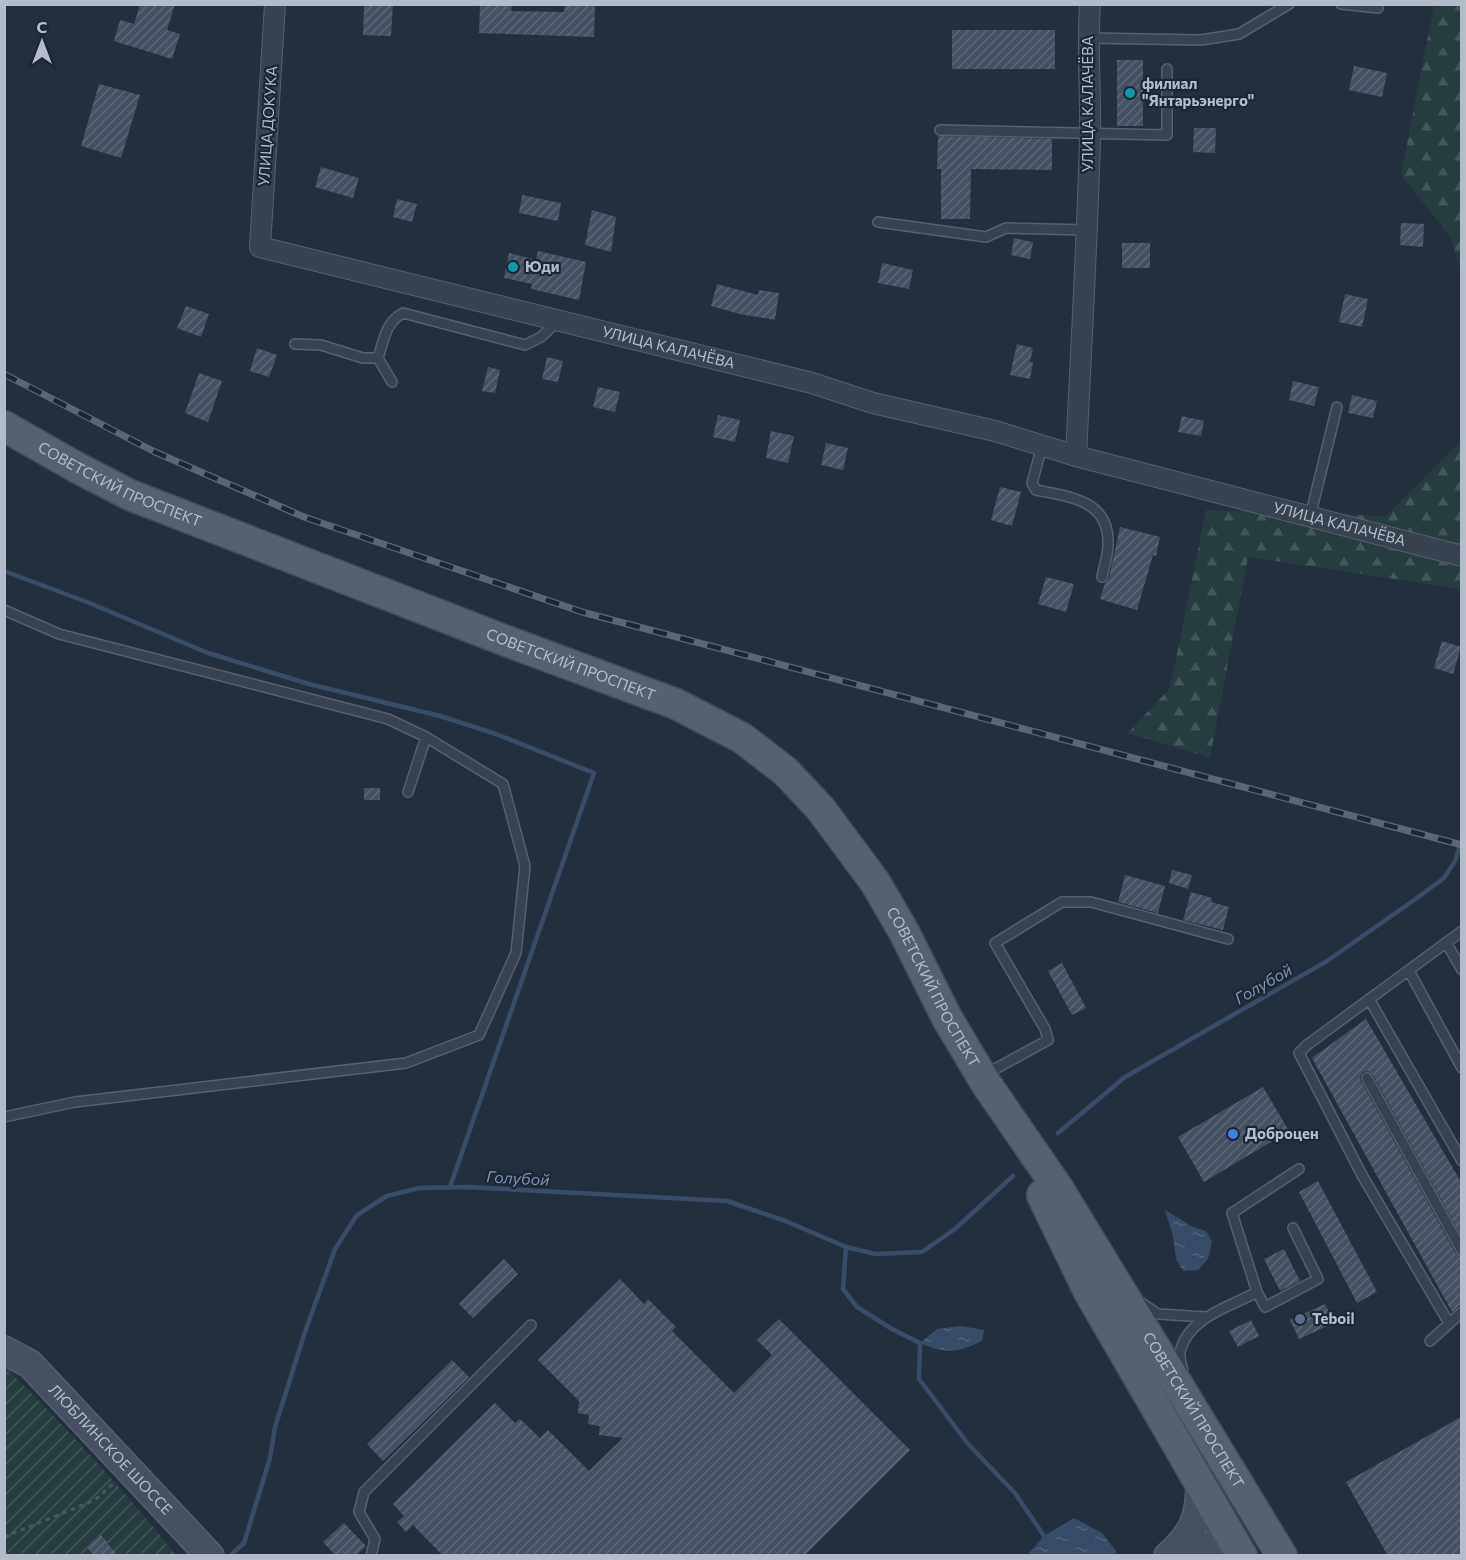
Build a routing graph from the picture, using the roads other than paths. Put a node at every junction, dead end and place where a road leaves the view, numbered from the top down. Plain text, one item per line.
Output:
1 (275, 4) edge
2 (1090, 4) edge
3 (1289, 4) edge
4 (1341, 4) edge
5 (1378, 8) dead end
6 (1088, 38) junction
7 (1167, 69) dead end
8 (940, 130) dead end
9 (1090, 133) junction
10 (878, 222) dead end
11 (1087, 230) junction
12 (260, 247) joint
13 (560, 320) junction
14 (296, 344) dead end
15 (378, 358) junction
16 (392, 382) dead end
17 (1337, 407) dead end
18 (4, 426) edge
19 (1042, 446) junction
20 (1076, 456) junction
21 (1310, 517) junction
22 (1461, 556) edge
23 (1101, 577) dead end
24 (4, 610) edge
25 (426, 737) junction
26 (408, 792) dead end
27 (1461, 932) edge
28 (1228, 939) dead end
29 (1447, 944) junction
30 (1461, 970) edge
31 (1409, 971) junction
32 (1369, 999) junction
33 (1461, 1068) edge
34 (1367, 1078) dead end
35 (984, 1081) junction
36 (4, 1117) edge
37 (1461, 1161) edge
38 (1299, 1168) dead end
39 (1293, 1228) dead end
40 (1461, 1251) edge
41 (1119, 1289) junction
42 (1257, 1292) junction
43 (1461, 1312) edge
44 (1206, 1317) junction
45 (1449, 1323) junction
46 (531, 1325) dead end
47 (1431, 1341) dead end
48 (4, 1350) edge
49 (1191, 1406) junction
50 (1200, 1483) junction
51 (1173, 1551) edge
52 (210, 1556) edge
53 (371, 1556) edge
54 (1240, 1556) edge
55 (1282, 1556) edge

1 - 12 street, УЛИЦА ДОКУКА
2 - 6 street, УЛИЦА КАЛАЧЁВА
3 - 6 lane
4 - 5 lane
6 - 9 street, УЛИЦА КАЛАЧЁВА
7 - 9 lane
8 - 9 lane
9 - 11 street, УЛИЦА КАЛАЧЁВА
10 - 11 lane
11 - 20 street, УЛИЦА КАЛАЧЁВА
12 - 13 street, УЛИЦА КАЛАЧЁВА
13 - 15 lane
13 - 19 street, УЛИЦА КАЛАЧЁВА
14 - 15 lane
15 - 16 lane
17 - 21 lane
18 - 35 main road, СОВЕТСКИЙ ПРОСПЕКТ
19 - 20 street, УЛИЦА КАЛАЧЁВА
19 - 23 lane
20 - 21 street, УЛИЦА КАЛАЧЁВА
21 - 22 street, УЛИЦА КАЛАЧЁВА
24 - 25 lane
25 - 26 lane
25 - 36 lane
27 - 29 lane
28 - 35 lane
29 - 30 lane
29 - 31 lane
31 - 32 lane
31 - 33 lane
32 - 37 lane
32 - 45 lane
34 - 40 lane
35 - 41 main road, СОВЕТСКИЙ ПРОСПЕКТ
35 - 50 main road, СОВЕТСКИЙ ПРОСПЕКТ
38 - 42 lane
39 - 42 lane
41 - 44 lane
41 - 49 main road, СОВЕТСКИЙ ПРОСПЕКТ
42 - 44 lane
43 - 45 lane
44 - 49 lane
45 - 47 lane
46 - 53 lane
48 - 52 street, ЛЮБЛИНСКОЕ ШОССЕ
49 - 55 main road, СОВЕТСКИЙ ПРОСПЕКТ
50 - 51 street
50 - 54 main road, СОВЕТСКИЙ ПРОСПЕКТ
51 - 54 street

